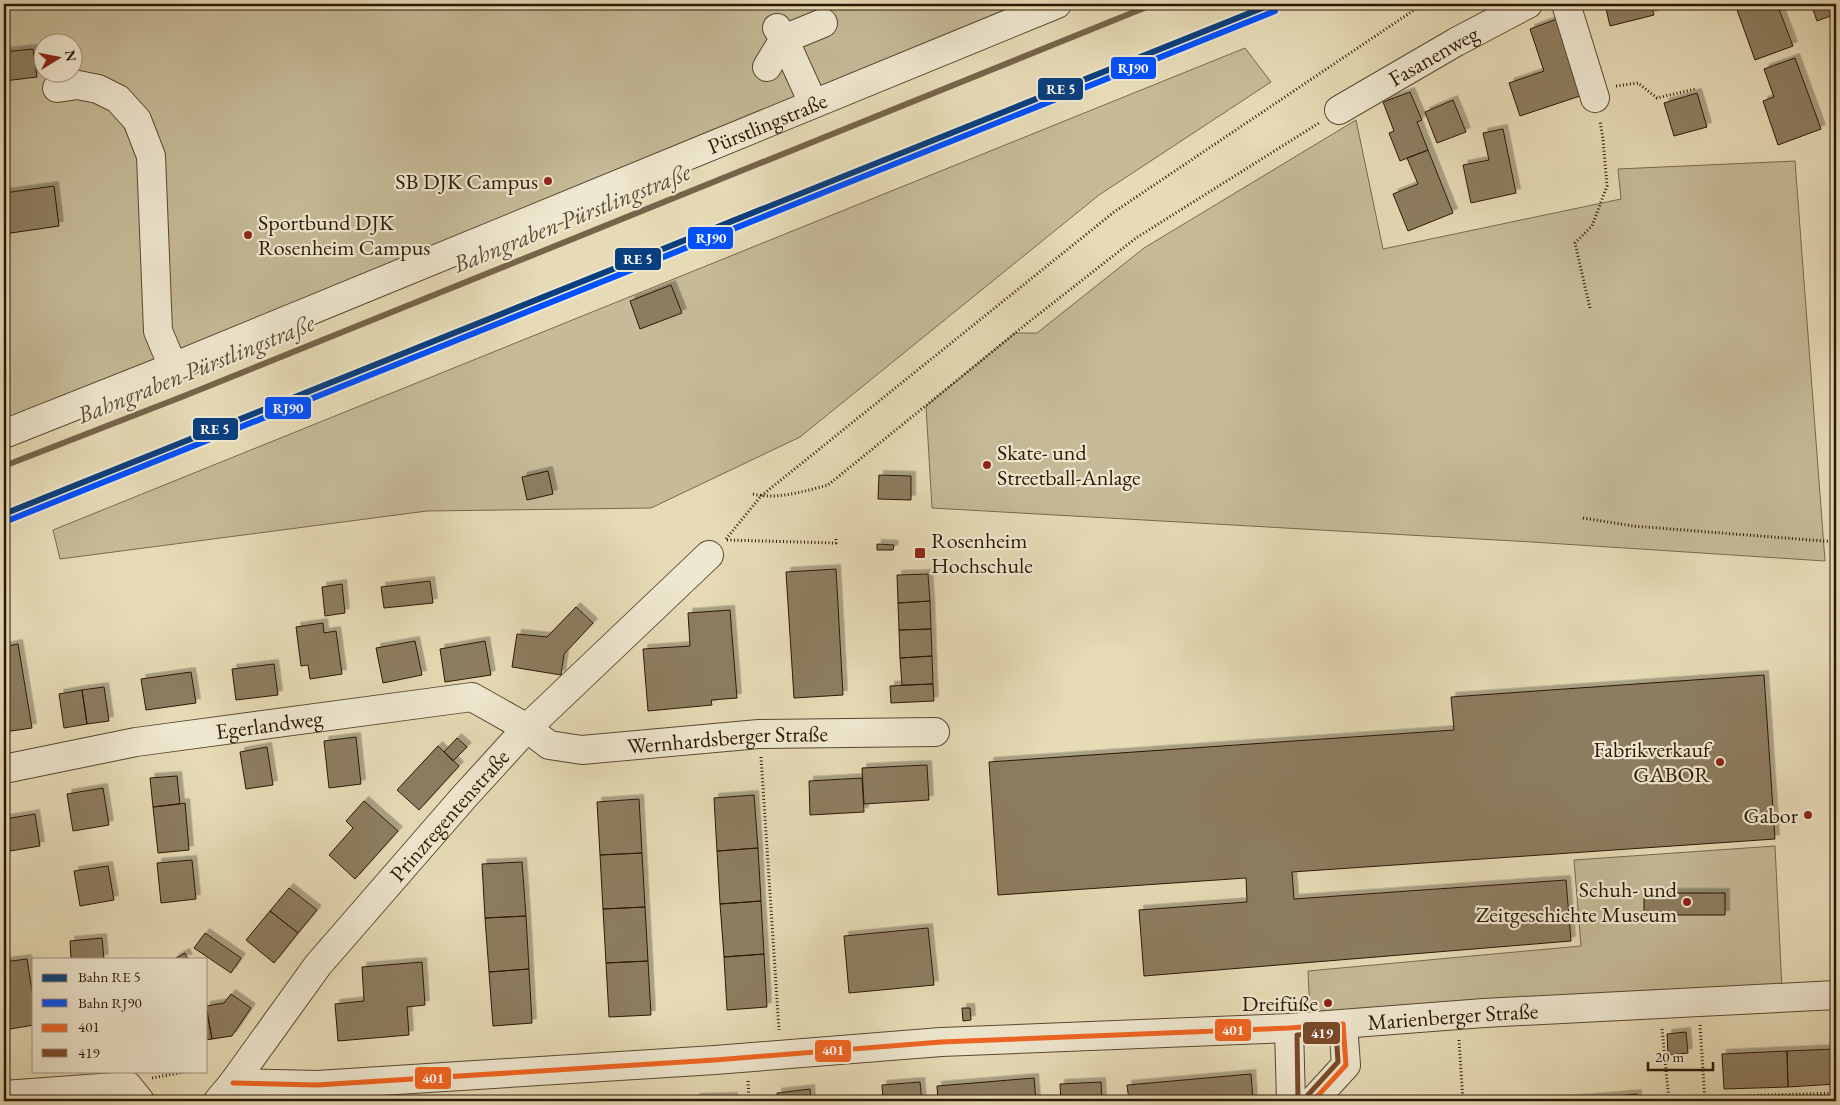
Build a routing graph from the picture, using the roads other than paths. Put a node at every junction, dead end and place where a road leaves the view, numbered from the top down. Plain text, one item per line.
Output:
1 (1057, 4) edge
2 (1528, 4) edge
3 (1566, 4) edge
4 (823, 23) dead end
5 (780, 33) junction
6 (767, 67) dead end
7 (57, 88) dead end
8 (1592, 90) road end
9 (813, 103) junction
10 (1339, 110) road end
11 (173, 367) junction
12 (4, 434) edge
13 (717, 547) road end
14 (527, 728) junction
15 (935, 732) dead end
16 (4, 769) edge
17 (1836, 995) edge
18 (1343, 1024) junction
19 (1289, 1028) junction
20 (225, 1092) edge
21 (134, 1094) edge
22 (4, 1095) edge
23 (1291, 1101) edge
24 (1313, 1101) edge

1 - 9 street, Pürstlingstraße
2 - 10 street, Fasanenweg
3 - 8 street
4 - 5 street
5 - 6 street
5 - 9 street
7 - 11 street
9 - 11 street, Pürstlingstraße
11 - 12 street, Pürstlingstraße
13 - 14 street, Prinzregentenstraße
14 - 15 street, Wernhardsberger Straße
14 - 16 street, Egerlandweg
14 - 20 street, Prinzregentenstraße
17 - 18 street, Marienberger Straße
18 - 19 street, Marienberger Straße
18 - 24 street
19 - 20 street, Marienberger Straße
19 - 23 street
21 - 22 street

